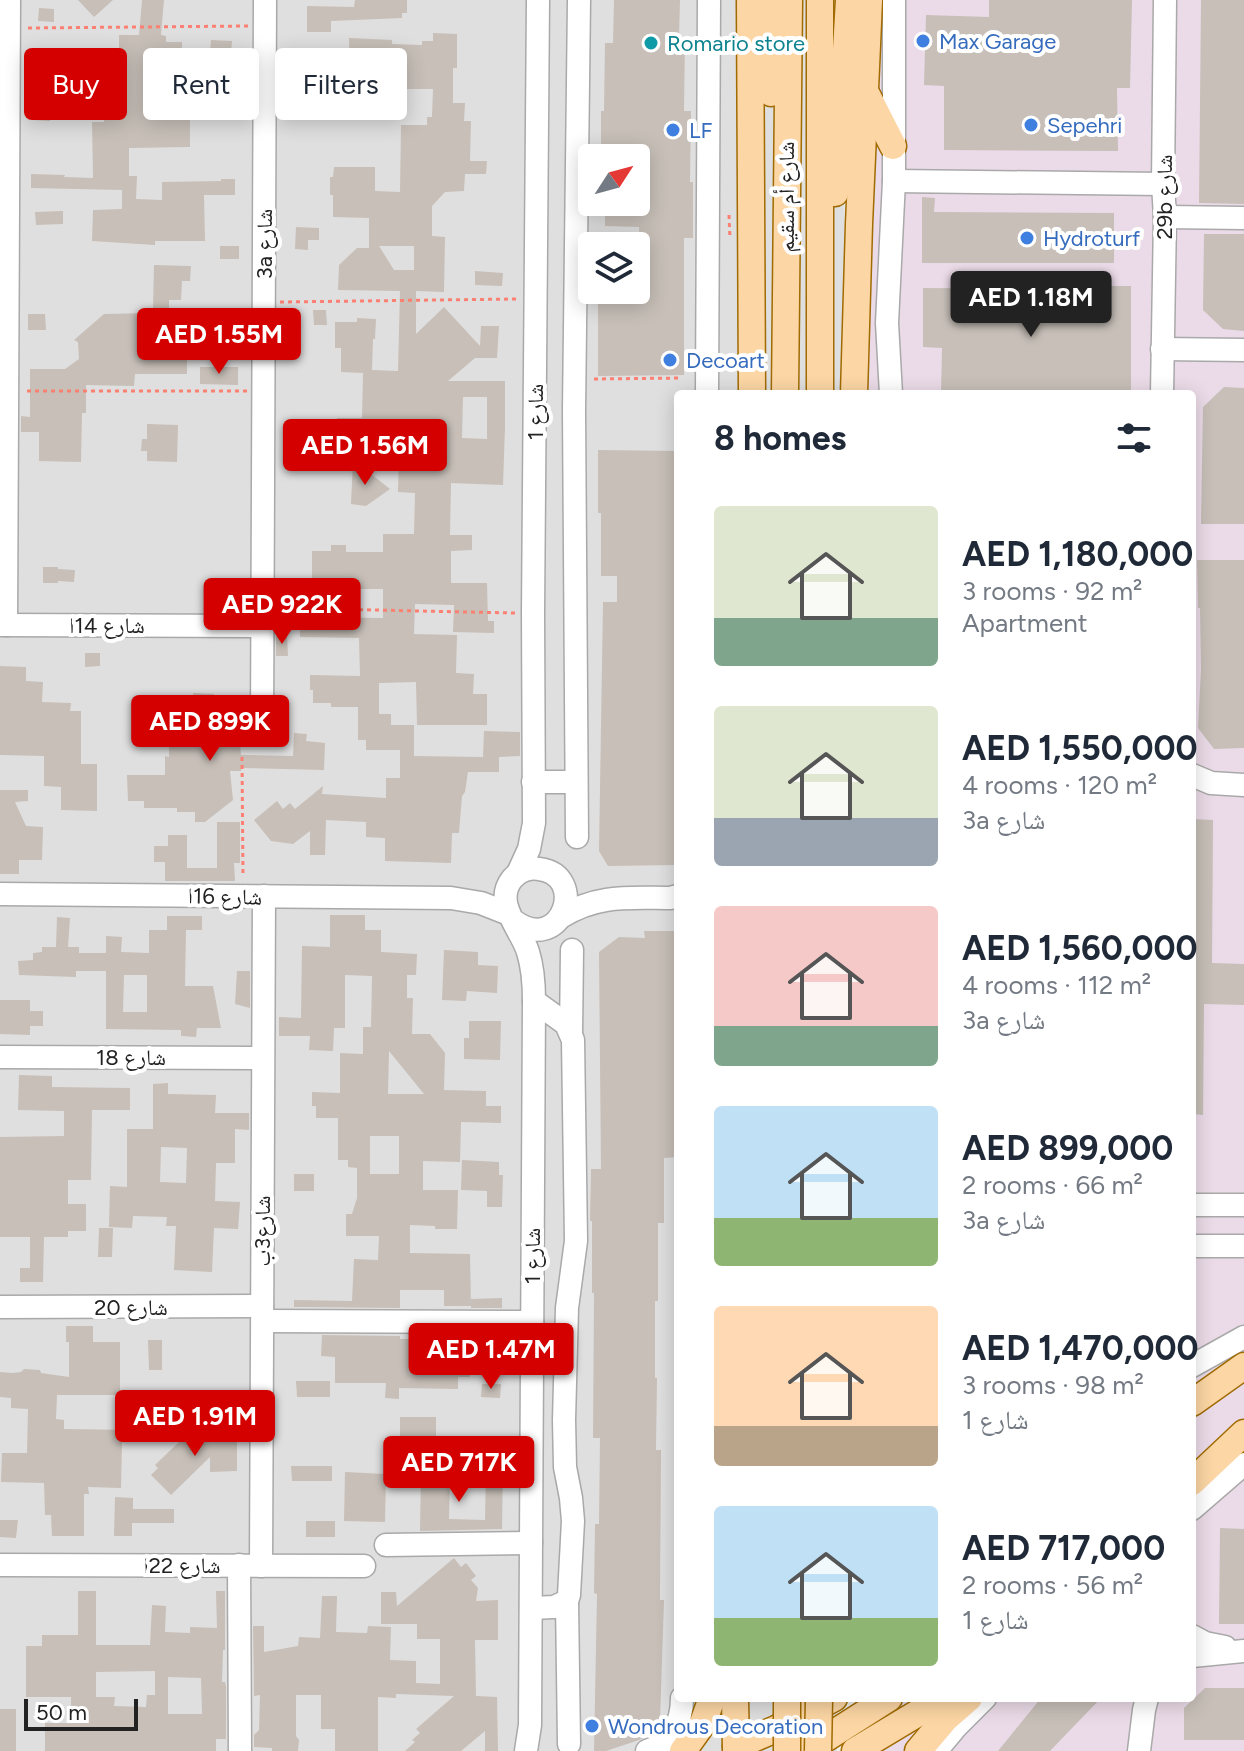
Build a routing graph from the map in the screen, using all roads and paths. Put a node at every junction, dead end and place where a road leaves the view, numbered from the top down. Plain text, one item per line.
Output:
1 (9, 0) edge
2 (265, 0) edge
3 (538, 0) edge
4 (579, 0) edge
5 (709, 0) edge
6 (750, 0) edge
7 (767, 0) edge
8 (789, 0) edge
9 (820, 0) edge
10 (849, 0) edge
11 (869, 0) edge
12 (894, 0) edge
13 (1165, 0) edge
14 (265, 26) junction
15 (9, 29) junction
16 (866, 94) junction
17 (893, 146) junction
18 (786, 162) junction
19 (894, 181) junction
20 (1163, 184) junction
21 (1165, 217) junction
22 (1244, 218) edge
23 (821, 264) junction
24 (535, 298) junction
25 (264, 303) junction
26 (1162, 349) junction
27 (1244, 350) edge
28 (682, 378) dead end
29 (574, 379) junction
30 (707, 390) edge
31 (752, 390) edge
32 (785, 390) edge
33 (820, 390) edge
34 (854, 390) edge
35 (891, 390) edge
36 (1162, 390) edge
37 (7, 391) junction
38 (264, 391) junction
39 (533, 613) junction
40 (263, 617) junction
41 (3, 625) edge
42 (262, 727) dead end
43 (242, 757) dead end
44 (1196, 777) edge
45 (533, 782) junction
46 (575, 782) junction
47 (1244, 785) edge
48 (534, 823) junction
49 (577, 837) dead end
50 (516, 875) junction
51 (556, 876) junction
52 (0, 894) edge
53 (254, 896) junction
54 (451, 898) junction
55 (610, 898) junction
56 (674, 898) edge
57 (512, 917) junction
58 (557, 921) junction
59 (572, 950) dead end
60 (534, 990) junction
61 (571, 1034) junction
62 (0, 1057) edge
63 (262, 1058) junction
64 (1196, 1205) edge
65 (1244, 1205) edge
66 (1196, 1246) edge
67 (1244, 1246) edge
68 (0, 1307) edge
69 (263, 1314) junction
70 (532, 1322) junction
71 (1244, 1337) edge
72 (1196, 1364) edge
73 (1244, 1366) edge
74 (1196, 1400) edge
75 (1244, 1433) edge
76 (1244, 1464) edge
77 (1196, 1499) edge
78 (1196, 1500) edge
79 (531, 1543) junction
80 (386, 1545) dead end
81 (0, 1565) edge
82 (250, 1565) junction
83 (364, 1566) dead end
84 (567, 1601) junction
85 (531, 1608) junction
86 (1196, 1638) edge
87 (1243, 1651) edge
88 (1196, 1656) edge
89 (682, 1702) edge
90 (711, 1702) edge
91 (735, 1702) edge
92 (787, 1702) edge
93 (819, 1702) edge
94 (827, 1702) edge
95 (936, 1702) edge
96 (964, 1702) edge
97 (981, 1702) edge
98 (1137, 1702) edge
99 (1146, 1702) edge
100 (850, 1706) edge
101 (530, 1725) junction
102 (569, 1744) dead end
103 (732, 1749) edge
104 (240, 1751) edge
105 (526, 1751) edge
106 (538, 1751) edge
107 (647, 1751) edge
108 (683, 1751) edge
109 (786, 1751) edge
110 (806, 1751) edge
111 (818, 1751) edge
112 (854, 1751) edge
113 (918, 1751) edge
114 (936, 1751) edge
115 (1138, 1751) edge

1 - 15 street
2 - 14 street, 3a شارع
3 - 24 street, شارع 1
4 - 29 street
5 - 30 street
6 - 31 main road
7 - 18 main road
8 - 18 main road, شارع أم سقيم
9 - 23 main road, شارع أم سقيم
10 - 23 main road
11 - 16 main road
12 - 17 street
13 - 20 street, 29b شارع
14 - 15 path
14 - 25 street, 3a شارع
15 - 37 street
16 - 17 main road
16 - 34 main road
17 - 19 street
18 - 32 main road, شارع أم سقيم
19 - 20 street
19 - 35 street
20 - 21 street, 29b شارع
21 - 22 street
21 - 26 street, 29b شارع
23 - 33 main road, شارع أم سقيم
24 - 25 path
24 - 39 street, شارع 1
25 - 38 street, 3a شارع
26 - 27 street
26 - 36 street, 29b شارع
28 - 29 path
29 - 46 street
37 - 38 path
37 - 41 street
38 - 40 street, 3a شارع
39 - 40 path
39 - 45 street, شارع 1
40 - 41 street, شارع 14ا
40 - 42 street, 3a شارع
43 - 53 path
44 - 47 street
45 - 46 street
45 - 48 street, شارع 1
46 - 49 street
48 - 50 street, شارع 1
48 - 51 street, شارع 1
50 - 51 street
50 - 54 street, شارع 16ا
50 - 57 street
51 - 55 street
51 - 58 street
52 - 53 street, شارع 16ا
53 - 54 street, شارع 16ا
53 - 63 street, شارع3ب
54 - 57 street, شارع 16ا
55 - 56 street
55 - 58 street
57 - 58 street
57 - 60 street, شارع 1
58 - 60 street, شارع 1
59 - 61 street
60 - 61 street
60 - 70 street, شارع 1
61 - 84 street
62 - 63 street, شارع 18
63 - 69 street, شارع3ب
64 - 65 street
66 - 67 street
68 - 69 street, شارع 20
69 - 70 street, شارع 20
69 - 82 street, شارع3ب
70 - 79 street, شارع 1
71 - 72 street
73 - 74 main road
75 - 77 main road
76 - 78 street
79 - 80 street
79 - 85 street, شارع 1
81 - 82 street, شارع 22ا
82 - 83 street, شارع 22ا
82 - 104 street, شارع3ب
84 - 85 street
84 - 102 street
85 - 101 street, شارع 1
86 - 87 street
87 - 88 street
89 - 107 street
90 - 108 main road
91 - 103 main road
92 - 109 main road, bridge
93 - 111 main road, bridge
94 - 103 main road
95 - 112 main road
96 - 113 main road
97 - 114 street
98 - 115 street
99 - 115 street
100 - 109 main road
100 - 110 main road
100 - 112 main road
101 - 105 street, شارع 1
101 - 106 street, شارع 1

